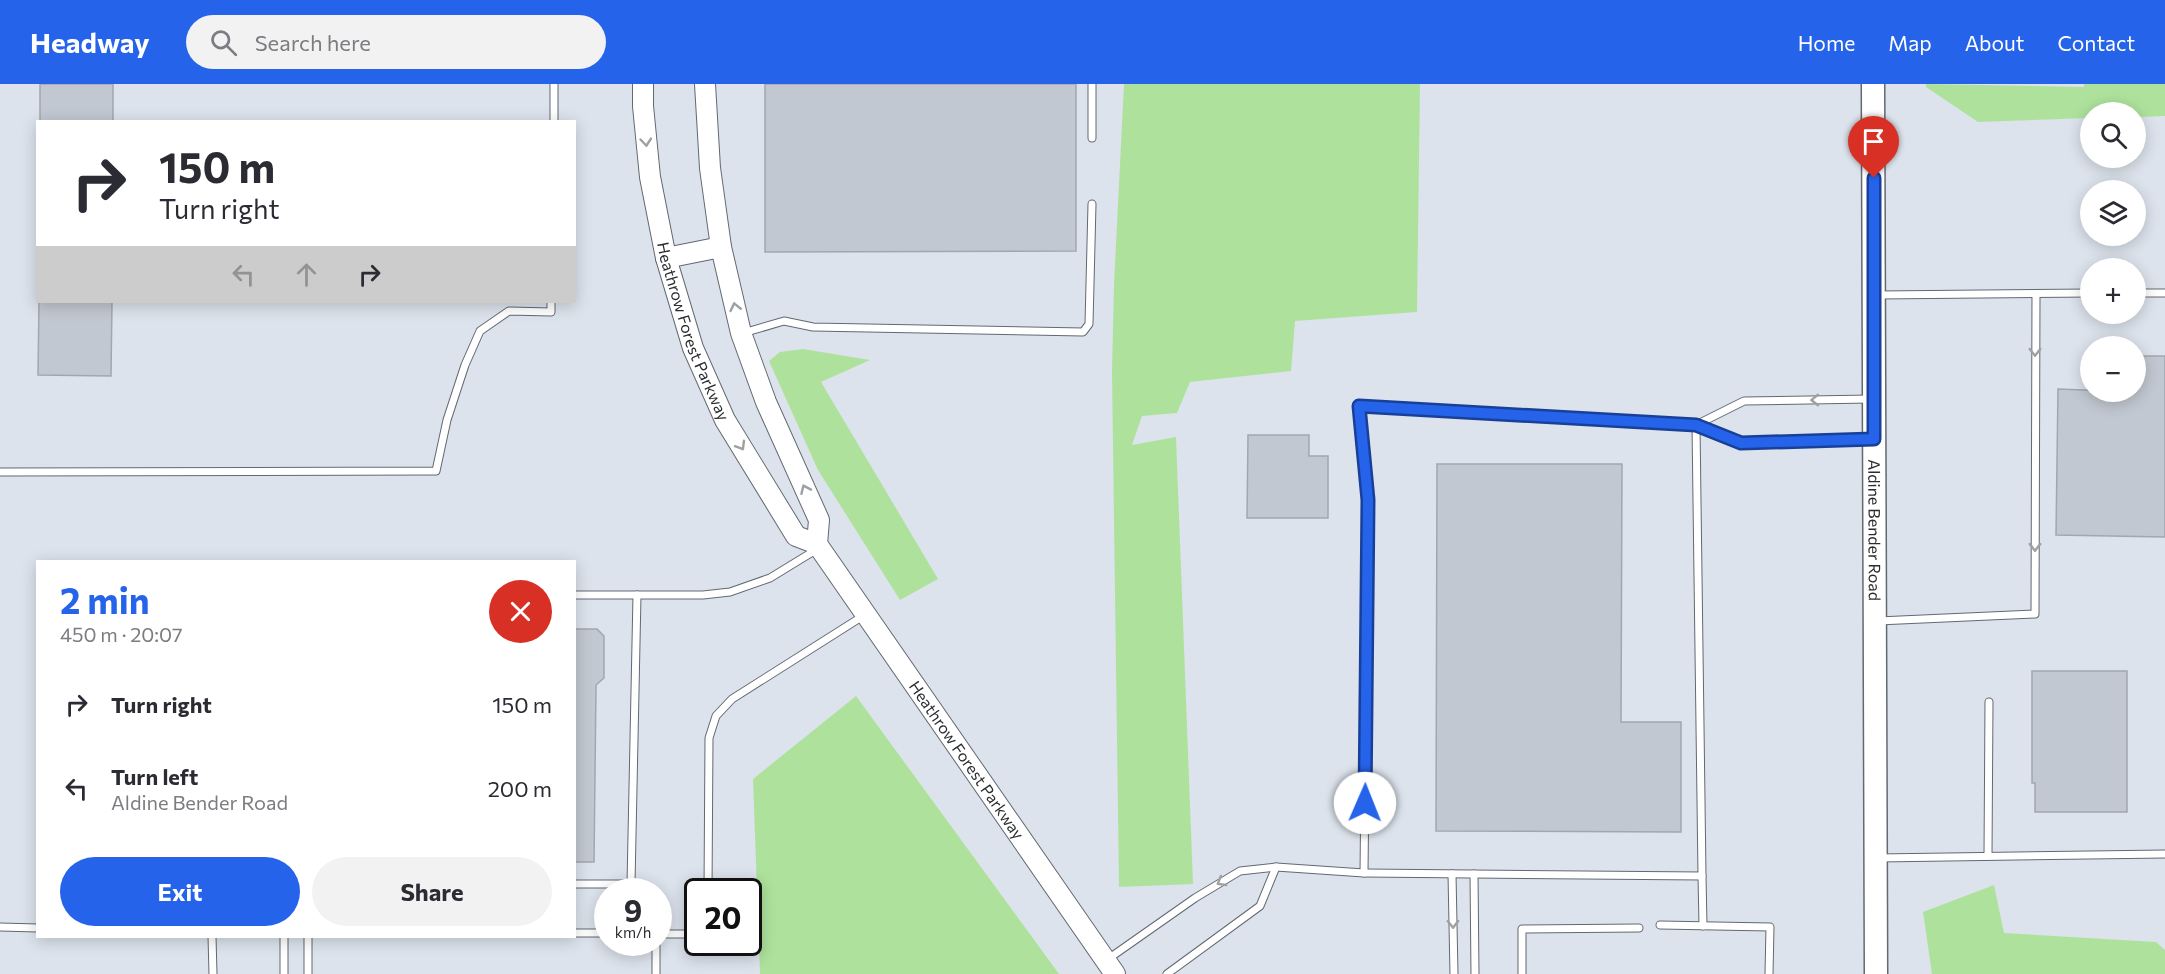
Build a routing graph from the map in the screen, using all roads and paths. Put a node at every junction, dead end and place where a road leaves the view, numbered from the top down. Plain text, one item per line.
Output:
1 (554, 84) edge
2 (643, 84) edge
3 (705, 84) edge
4 (1092, 84) edge
5 (1873, 84) edge
6 (554, 120) edge
7 (1092, 138) dead end
8 (1092, 204) dead end
9 (720, 247) junction
10 (666, 258) junction
11 (2146, 293) edge
12 (2165, 293) edge
13 (2036, 294) junction
14 (2080, 294) edge
15 (1874, 295) junction
16 (551, 303) edge
17 (741, 333) junction
18 (1873, 399) junction
19 (1696, 425) junction
20 (1874, 439) junction
21 (0, 472) edge
22 (818, 546) junction
23 (576, 595) edge
24 (637, 595) junction
25 (866, 614) junction
26 (1875, 621) junction
27 (1989, 702) dead end
28 (2165, 854) edge
29 (1989, 856) junction
30 (1875, 858) junction
31 (1276, 867) junction
32 (1364, 873) junction
33 (1452, 874) junction
34 (1474, 874) junction
35 (1702, 876) junction
36 (708, 878) edge
37 (576, 884) edge
38 (1660, 925) dead end
39 (1703, 926) junction
40 (0, 927) edge
41 (36, 928) edge
42 (1639, 928) dead end
43 (576, 933) edge
44 (594, 933) edge
45 (212, 938) edge
46 (284, 938) edge
47 (308, 938) edge
48 (656, 956) edge
49 (1110, 967) edge
50 (213, 974) edge
51 (284, 974) edge
52 (308, 974) edge
53 (656, 974) edge
54 (1167, 974) edge
55 (1454, 974) edge
56 (1475, 974) edge
57 (1522, 974) edge
58 (1769, 974) edge
59 (1876, 974) edge

1 - 6 lane
2 -> 10 street, Heathrow Forest Parkway
3 - 9 street
4 - 7 lane
5 - 15 main road, Aldine Bender Road
8 - 17 lane
9 - 10 street
17 -> 9 street
10 -> 22 street, Heathrow Forest Parkway
11 - 12 lane
13 - 14 lane
13 - 15 lane
13 -> 26 lane
15 - 18 main road, Aldine Bender Road
16 - 21 lane
22 -> 17 street
18 -> 19 lane
18 - 20 main road, Aldine Bender Road
19 - 20 lane
19 - 32 lane
19 - 35 lane
20 - 26 main road, Aldine Bender Road
22 - 24 lane
22 - 25 street, Heathrow Forest Parkway
23 - 24 lane
24 - 37 lane
25 - 36 lane
25 - 49 street, Heathrow Forest Parkway
26 - 30 main road, Aldine Bender Road
27 - 29 lane
28 - 29 lane
29 - 30 lane
30 - 59 main road, Aldine Bender Road
31 - 32 lane
31 -> 49 lane
31 - 54 lane
32 - 33 lane
33 - 34 lane
33 -> 55 lane
34 - 35 lane
34 - 56 lane
35 - 39 lane
38 - 39 lane
39 - 58 lane
40 - 41 lane
42 - 57 lane
43 - 44 lane
45 - 50 lane
46 - 51 lane
47 - 52 lane
48 - 53 lane

